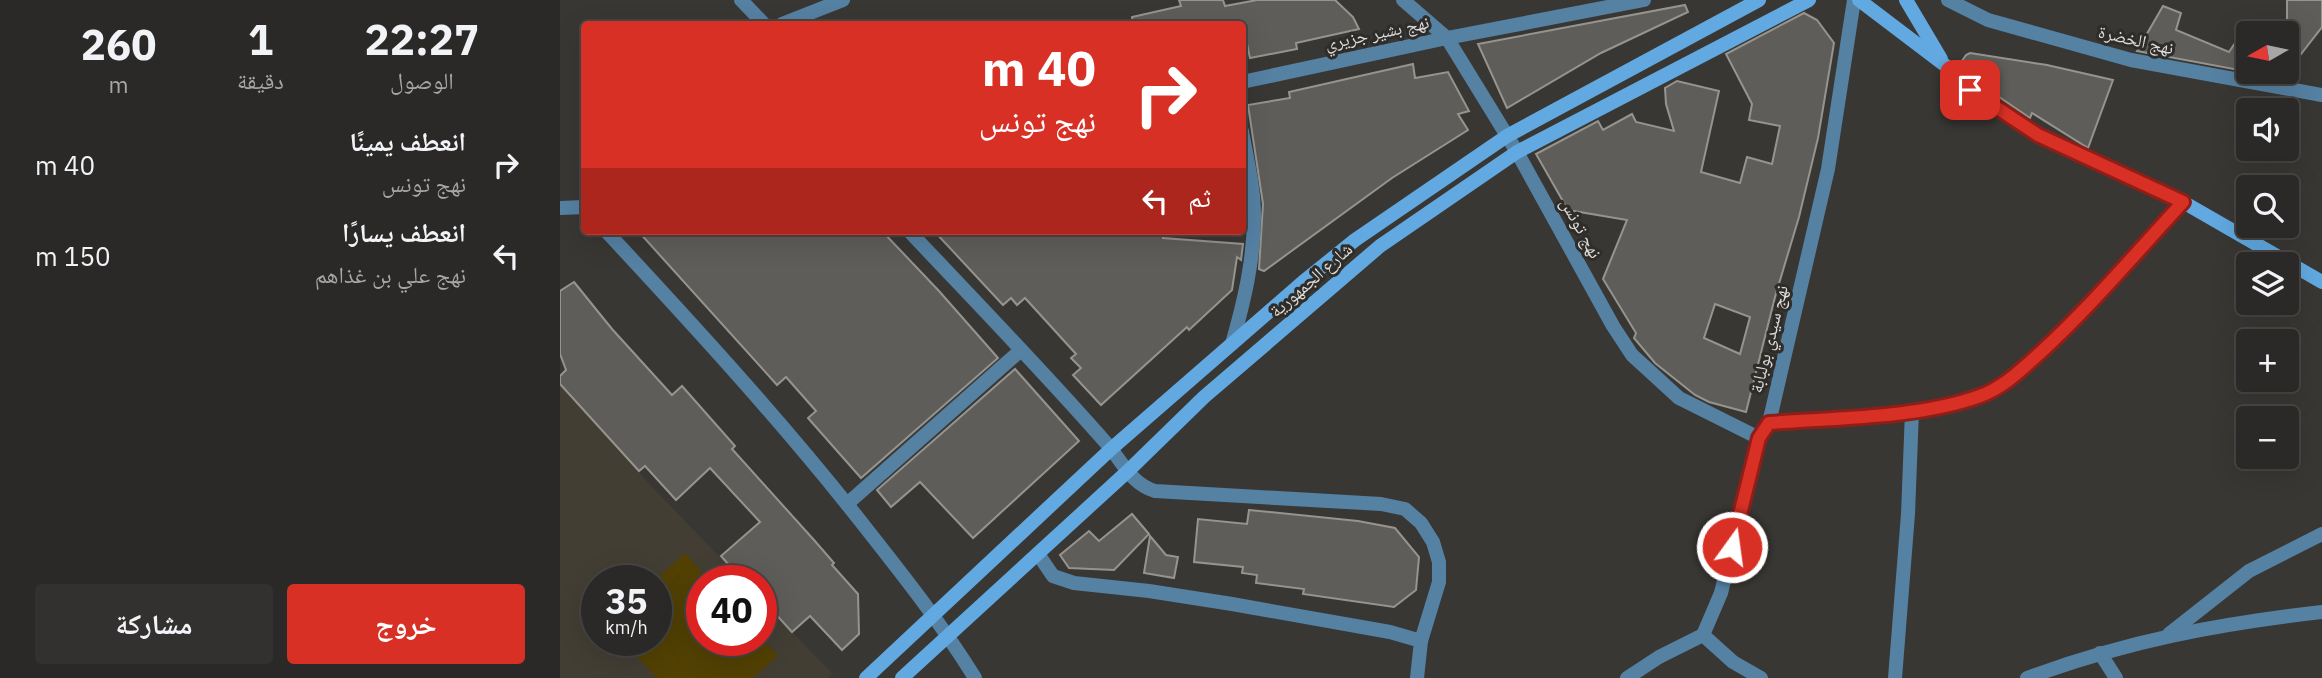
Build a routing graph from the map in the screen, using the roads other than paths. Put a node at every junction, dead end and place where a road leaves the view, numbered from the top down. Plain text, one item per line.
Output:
1 (741, 0) edge
2 (843, 0) edge
3 (1403, 0) edge
4 (1644, 0) edge
5 (1759, 0) edge
6 (1809, 0) edge
7 (1854, 0) edge
8 (1859, 0) edge
9 (1906, 0) edge
10 (1948, 0) edge
11 (761, 21) edge
12 (790, 21) edge
13 (1447, 38) junction
14 (1946, 66) junction
15 (1246, 81) edge
16 (2322, 95) edge
17 (1507, 136) junction
18 (1246, 152) edge
19 (1517, 152) junction
20 (2183, 202) junction
21 (581, 207) edge
22 (560, 208) edge
23 (610, 235) edge
24 (913, 235) edge
25 (2322, 282) edge
26 (1232, 344) junction
27 (1021, 350) junction
28 (1912, 411) junction
29 (1769, 423) junction
30 (1759, 438) junction
31 (1111, 449) junction
32 (1128, 471) junction
33 (847, 504) junction
34 (2322, 534) edge
35 (1038, 554) junction
36 (2322, 612) edge
37 (934, 614) junction
38 (948, 634) junction
39 (1703, 635) junction
40 (2168, 635) junction
41 (1421, 641) junction
42 (2100, 653) junction
43 (866, 678) edge
44 (902, 678) edge
45 (975, 678) edge
46 (1417, 678) edge
47 (1627, 678) edge
48 (1761, 678) edge
49 (1895, 678) edge
50 (2027, 678) edge
51 (2116, 678) edge

1 - 11 street
2 - 12 street
3 - 13 street, نهج تونس
4 - 13 street, نهج بشير جزيري
5 - 17 main road, شارع الجمهورية
6 - 19 main road, شارع الجمهورية
7 - 29 street, نهج سيدي بولبابة
8 - 14 main road
9 - 14 main road
10 - 16 street, نهج الخضرة
13 - 15 street, نهج بشير جزيري
13 - 17 street, نهج تونس
14 - 20 main road
17 - 19 street, نهج تونس
17 - 26 main road, شارع الجمهورية
18 - 26 street
19 - 30 street, نهج تونس
19 - 32 main road, شارع الجمهورية
20 - 25 main road
20 - 28 street
21 - 22 street
23 - 33 street
24 - 27 street
26 - 31 main road, شارع الجمهورية
27 - 31 street
27 - 33 street
28 - 29 street
28 - 49 street
29 - 30 street, نهج سيدي بولبابة
30 - 39 street, نهج سيدي بولبابة
31 - 32 street
31 - 37 main road, شارع الجمهورية
32 - 35 main road, شارع الجمهورية
32 - 41 street
33 - 37 street
34 - 40 street
35 - 38 main road, شارع الجمهورية
35 - 41 street
36 - 40 street
37 - 38 street
37 - 43 main road, شارع الجمهورية
38 - 44 main road, شارع الجمهورية
38 - 45 street
39 - 47 street
39 - 48 street
40 - 42 street
41 - 46 street
42 - 50 street
42 - 51 street

